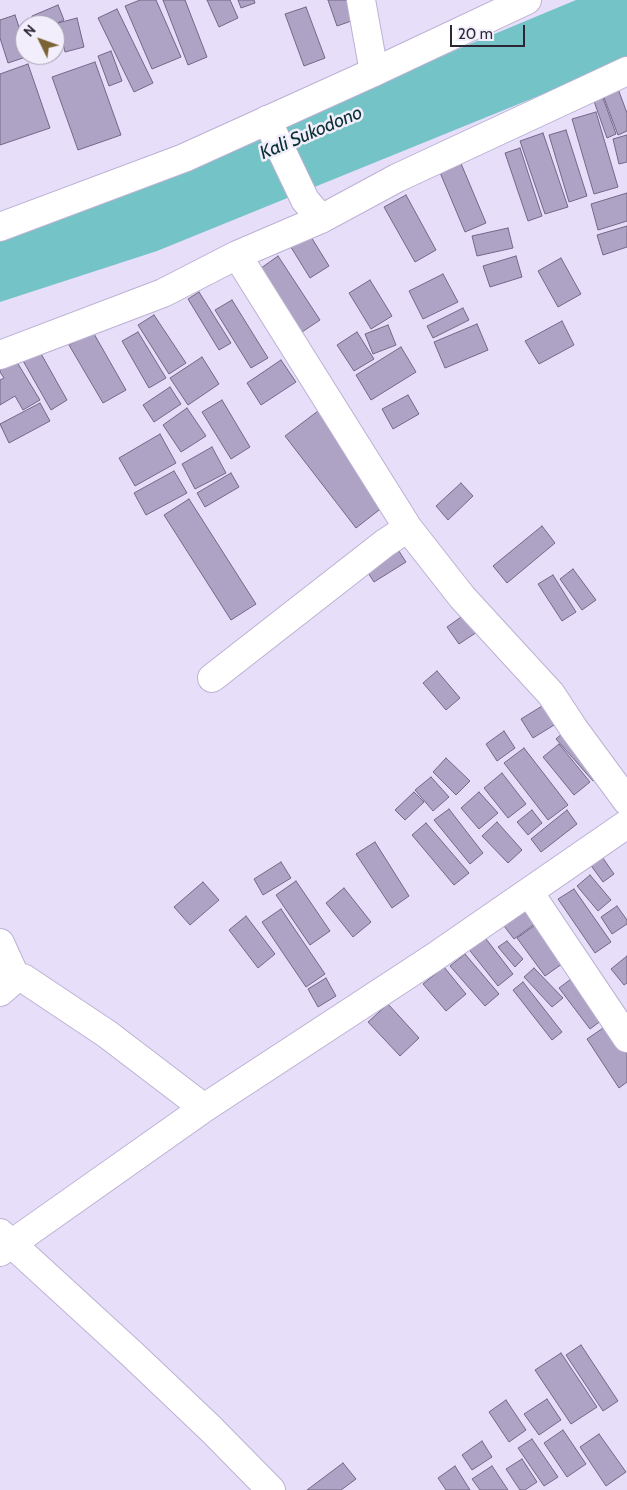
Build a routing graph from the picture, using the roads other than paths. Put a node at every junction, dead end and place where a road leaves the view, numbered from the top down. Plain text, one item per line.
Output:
1 (361, 0) edge
2 (524, 1) edge
3 (374, 72) junction
4 (625, 79) edge
5 (268, 124) junction
6 (313, 210) junction
7 (0, 227) edge
8 (236, 255) junction
9 (0, 355) edge
10 (408, 528) junction
11 (212, 678) dead end
12 (627, 801) edge
13 (627, 824) edge
14 (529, 892) junction
15 (0, 943) edge
16 (8, 985) edge
17 (627, 1038) edge
18 (204, 1108) junction
19 (4, 1243) edge
20 (272, 1490) edge

1 - 3 street
2 - 3 street
3 - 5 street
4 - 6 street
5 - 6 street
5 - 7 street
6 - 8 street
8 - 9 street
8 - 10 street
10 - 11 street
10 - 12 street
13 - 14 street
14 - 17 street
14 - 18 street
15 - 16 street
16 - 18 street
18 - 19 street
19 - 20 street

